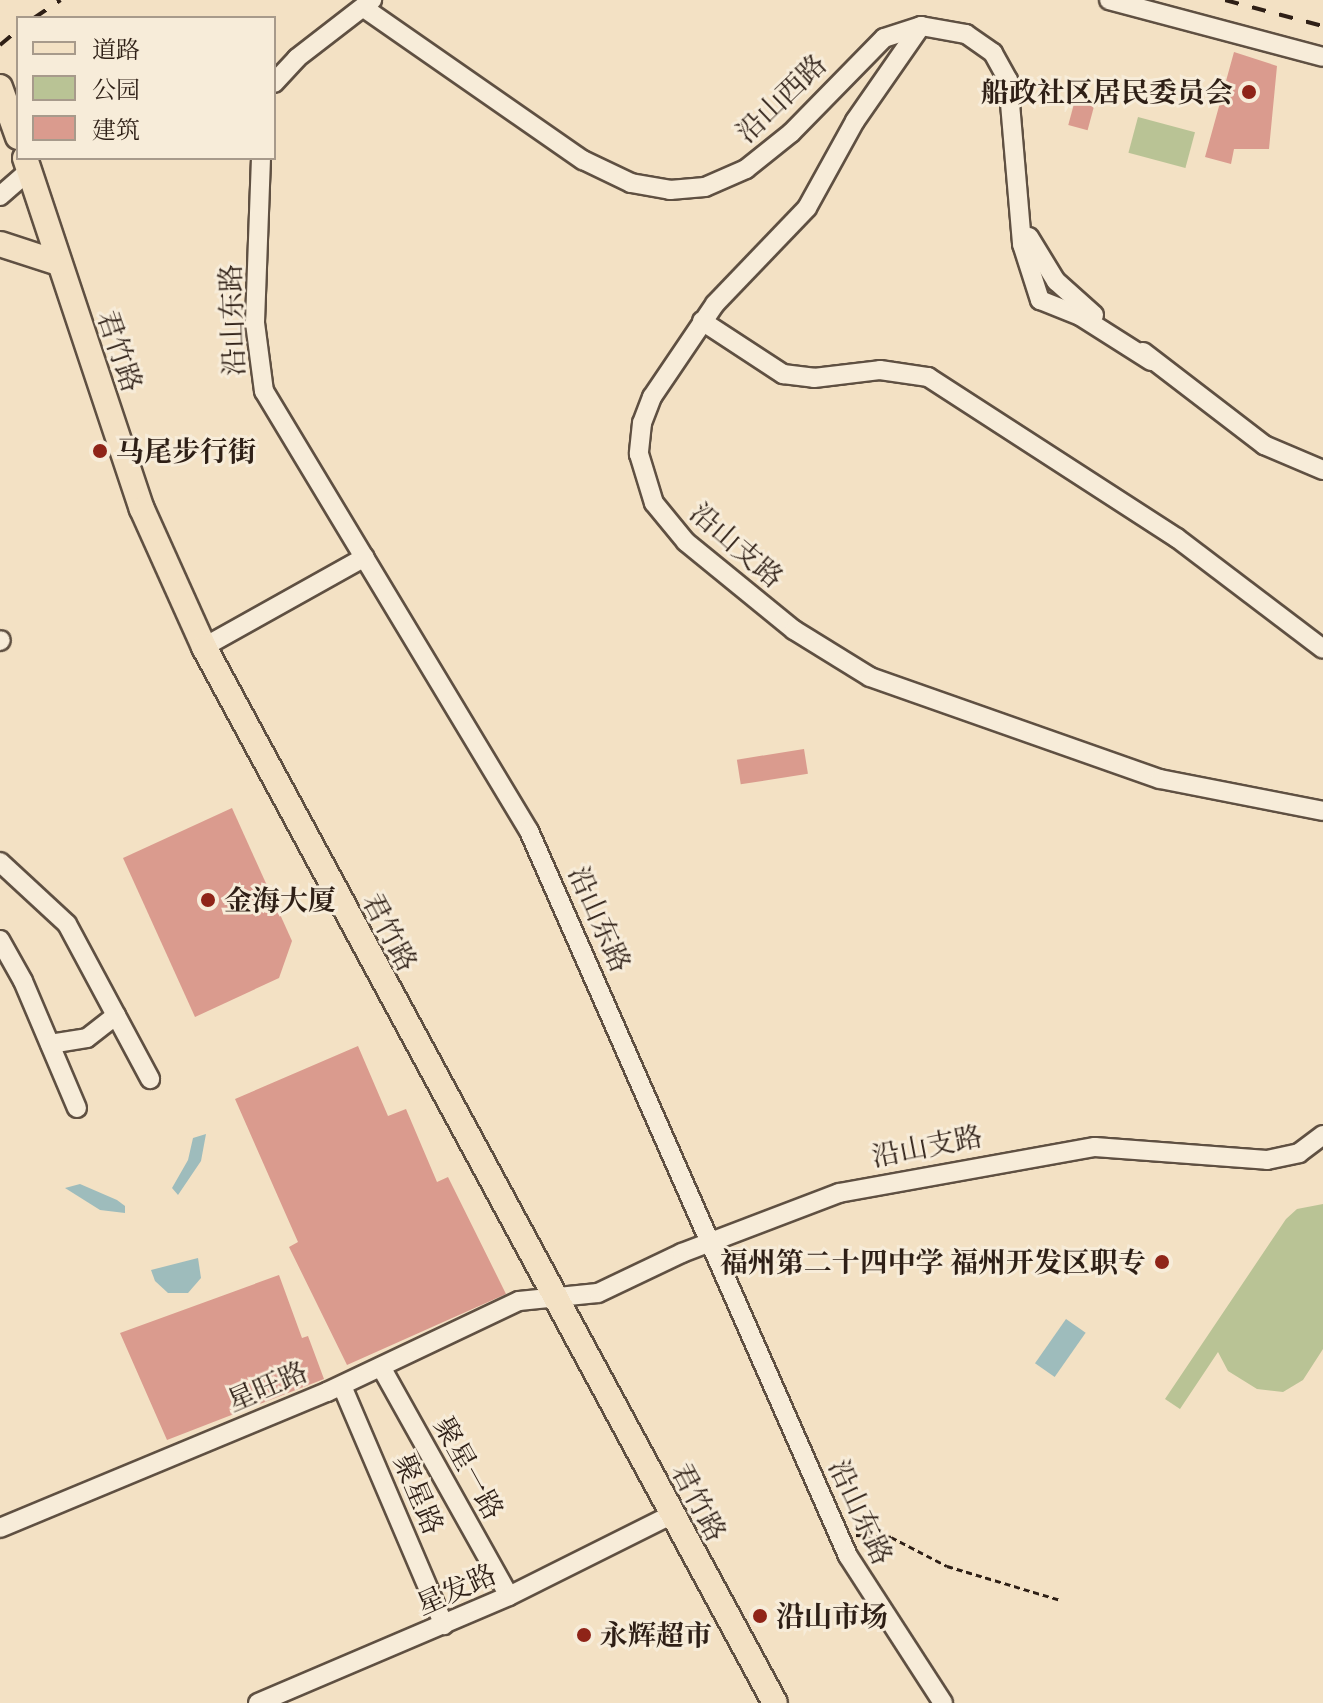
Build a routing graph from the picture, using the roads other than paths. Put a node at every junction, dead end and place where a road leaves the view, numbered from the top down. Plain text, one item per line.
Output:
1 (1109, 0) edge
2 (366, 3) edge
3 (921, 26) junction
4 (1323, 57) edge
5 (276, 81) edge
6 (0, 87) edge
7 (16, 131) edge
8 (261, 160) edge
9 (27, 164) edge
10 (0, 196) edge
11 (1022, 230) junction
12 (0, 244) edge
13 (58, 263) junction
14 (1064, 290) junction
15 (1049, 306) junction
16 (702, 321) junction
17 (1151, 361) junction
18 (1323, 470) edge
19 (365, 557) junction
20 (204, 647) junction
21 (1323, 649) edge
22 (1323, 811) edge
23 (0, 862) edge
24 (0, 940) edge
25 (116, 1015) junction
26 (50, 1044) junction
27 (150, 1079) dead end
28 (77, 1108) dead end
29 (1323, 1135) edge
30 (713, 1241) junction
31 (554, 1295) junction
32 (381, 1367) junction
33 (342, 1386) junction
34 (671, 1515) junction
35 (0, 1528) edge
36 (509, 1596) junction
37 (444, 1625) junction
38 (258, 1703) edge
39 (775, 1703) edge
40 (943, 1703) edge

1 - 4 street
2 - 3 street, 沿山西路
2 - 5 street
3 - 11 street, 沿山西路
3 - 16 street, 沿山支路
6 - 7 main road
8 - 19 street, 沿山东路
9 - 10 street
9 - 13 main road, 君竹路
11 - 14 street, 沿山西路
11 - 15 street, 沿山西路
12 - 13 main road
13 - 20 main road, 君竹路
14 - 15 street
14 - 17 street, 沿山西路
15 - 17 street, 沿山西路
16 - 21 street
16 - 22 street, 沿山支路
17 - 18 street, 沿山西路
19 - 20 street
19 - 30 street, 沿山东路
20 - 31 main road, 君竹路
23 - 25 street
24 - 26 street
25 - 26 street
25 - 27 street
26 - 28 street
29 - 30 street, 沿山支路
30 - 31 street, 沿山支路
30 - 40 street, 沿山东路
31 - 32 street, 星旺路
31 - 34 main road, 君竹路
32 - 33 street, 星旺路
32 - 36 street, 聚星一路
33 - 35 street, 星旺路
33 - 37 street, 聚星路
34 - 36 street, 星发路
34 - 39 main road, 君竹路
36 - 37 street, 星发路
37 - 38 street, 星发路

